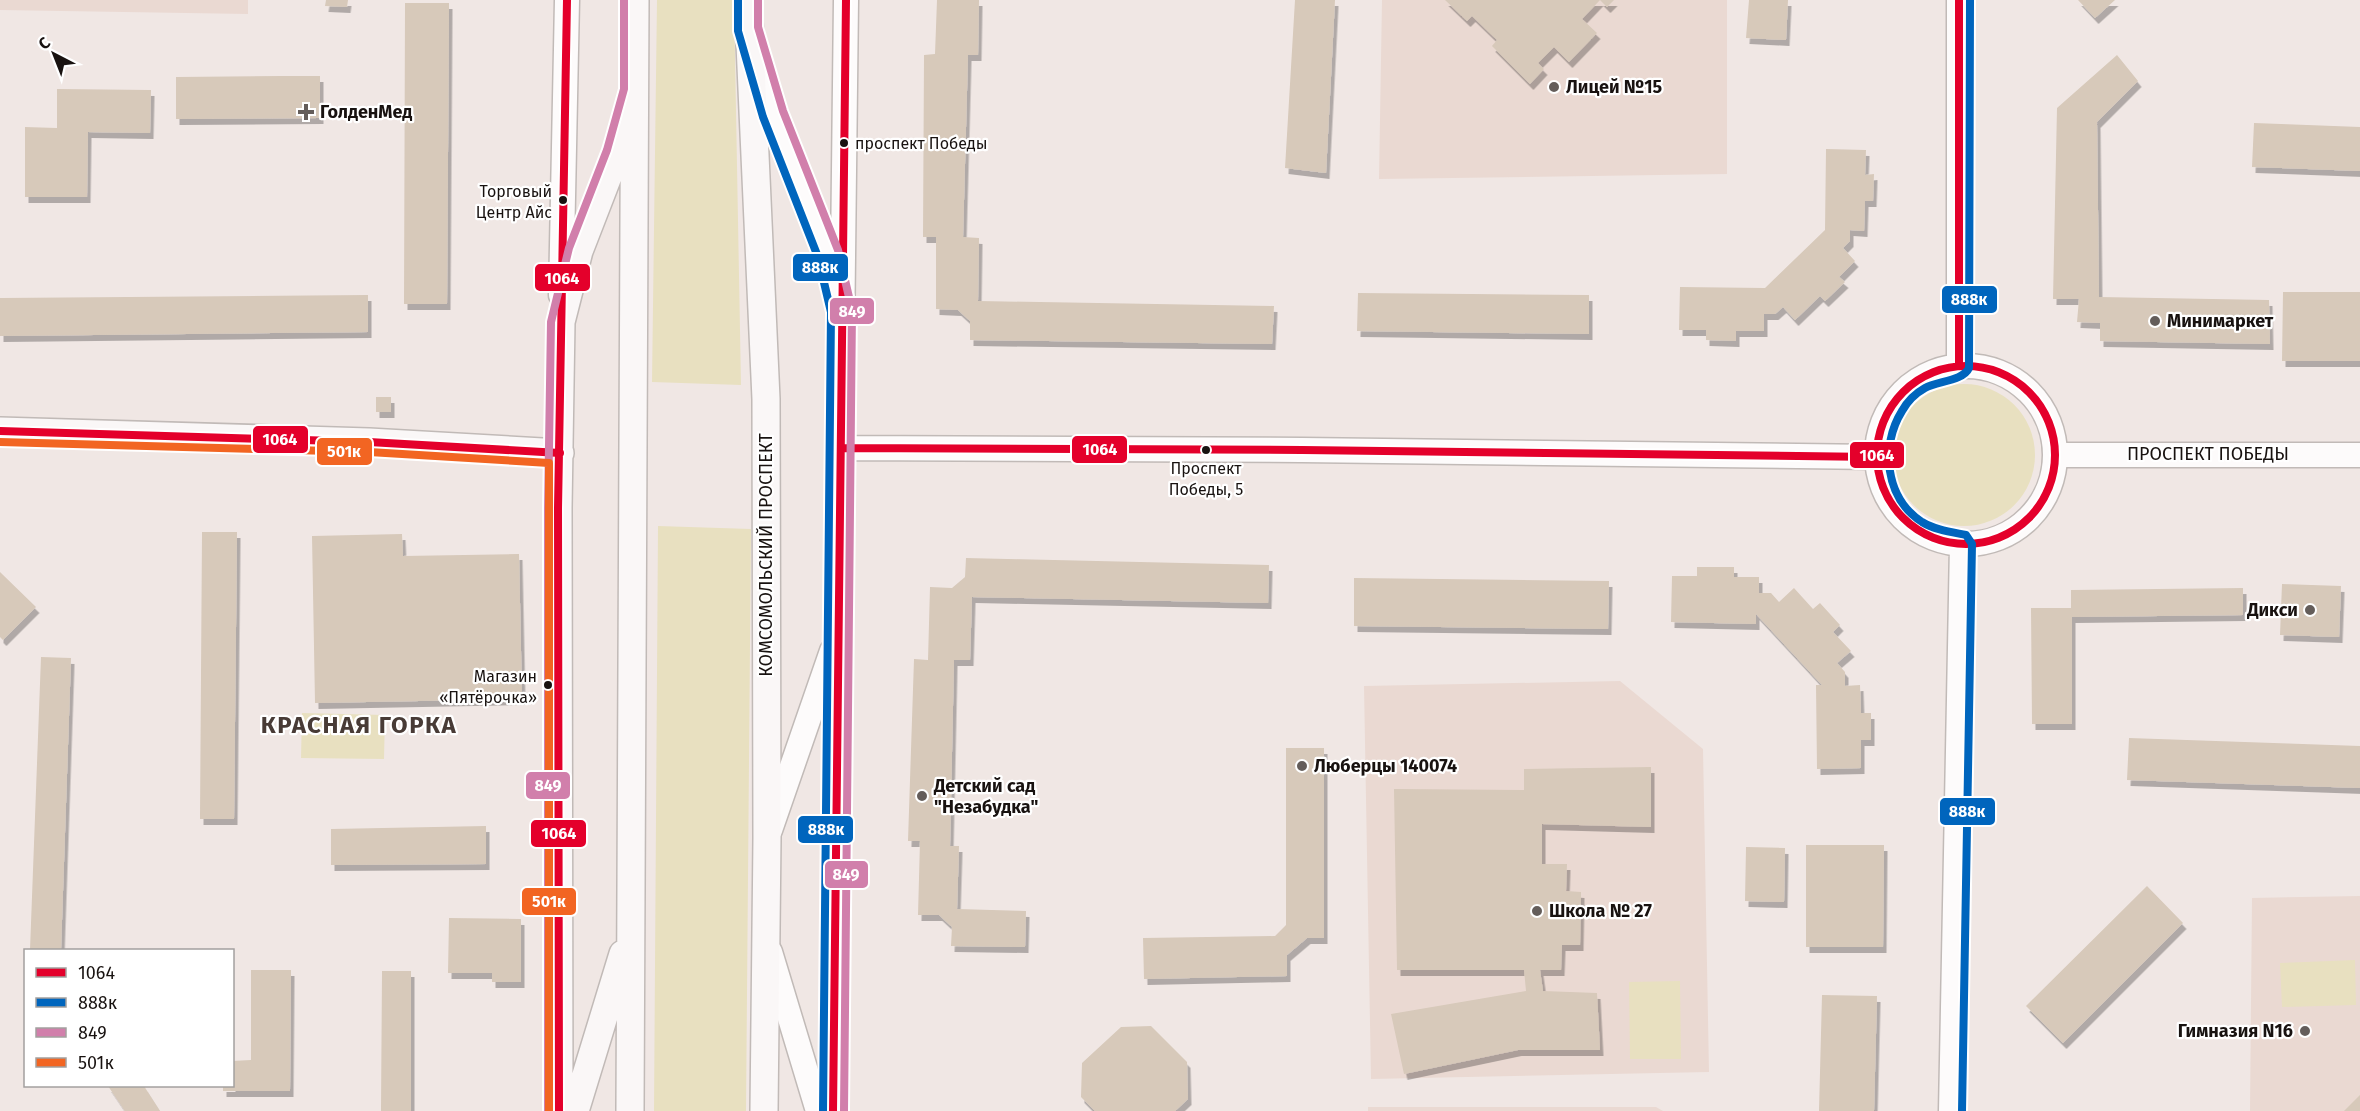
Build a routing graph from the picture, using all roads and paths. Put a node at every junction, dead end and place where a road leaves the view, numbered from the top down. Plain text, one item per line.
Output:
1 (567, 0) edge
2 (635, 0) edge
3 (748, 0) edge
4 (846, 0) edge
5 (1959, 0) edge
6 (747, 29) junction
7 (634, 90) junction
8 (842, 311) junction
9 (561, 322) junction
10 (1959, 366) junction
11 (0, 431) edge
12 (841, 448) junction
13 (560, 453) junction
14 (2056, 455) junction
15 (2360, 455) edge
16 (1876, 457) junction
17 (1962, 545) junction
18 (838, 631) junction
19 (767, 838) junction
20 (632, 927) junction
21 (766, 940) junction
22 (559, 1111) edge
23 (575, 1111) edge
24 (630, 1111) edge
25 (764, 1111) edge
26 (818, 1111) edge
27 (833, 1111) edge
28 (1951, 1111) edge

1 - 9 street
2 - 7 main road
3 - 6 main road, КОМСОМОЛЬСКИЙ ПРОСПЕКТ
4 - 8 street
5 - 10 street
6 - 8 street
6 - 19 main road, КОМСОМОЛЬСКИЙ ПРОСПЕКТ
7 - 9 main road
7 - 20 main road
8 - 12 street
9 - 13 main road
10 - 14 street
10 - 16 street
11 - 13 main road
12 - 16 street
12 - 18 street
13 - 22 main road
14 - 15 street, ПРОСПЕКТ ПОБЕДЫ
14 - 17 street
16 - 17 street
17 - 28 street
18 - 19 street
18 - 27 street
19 - 21 main road, КОМСОМОЛЬСКИЙ ПРОСПЕКТ
20 - 23 main road
20 - 24 main road
21 - 25 main road, КОМСОМОЛЬСКИЙ ПРОСПЕКТ
21 - 26 street

